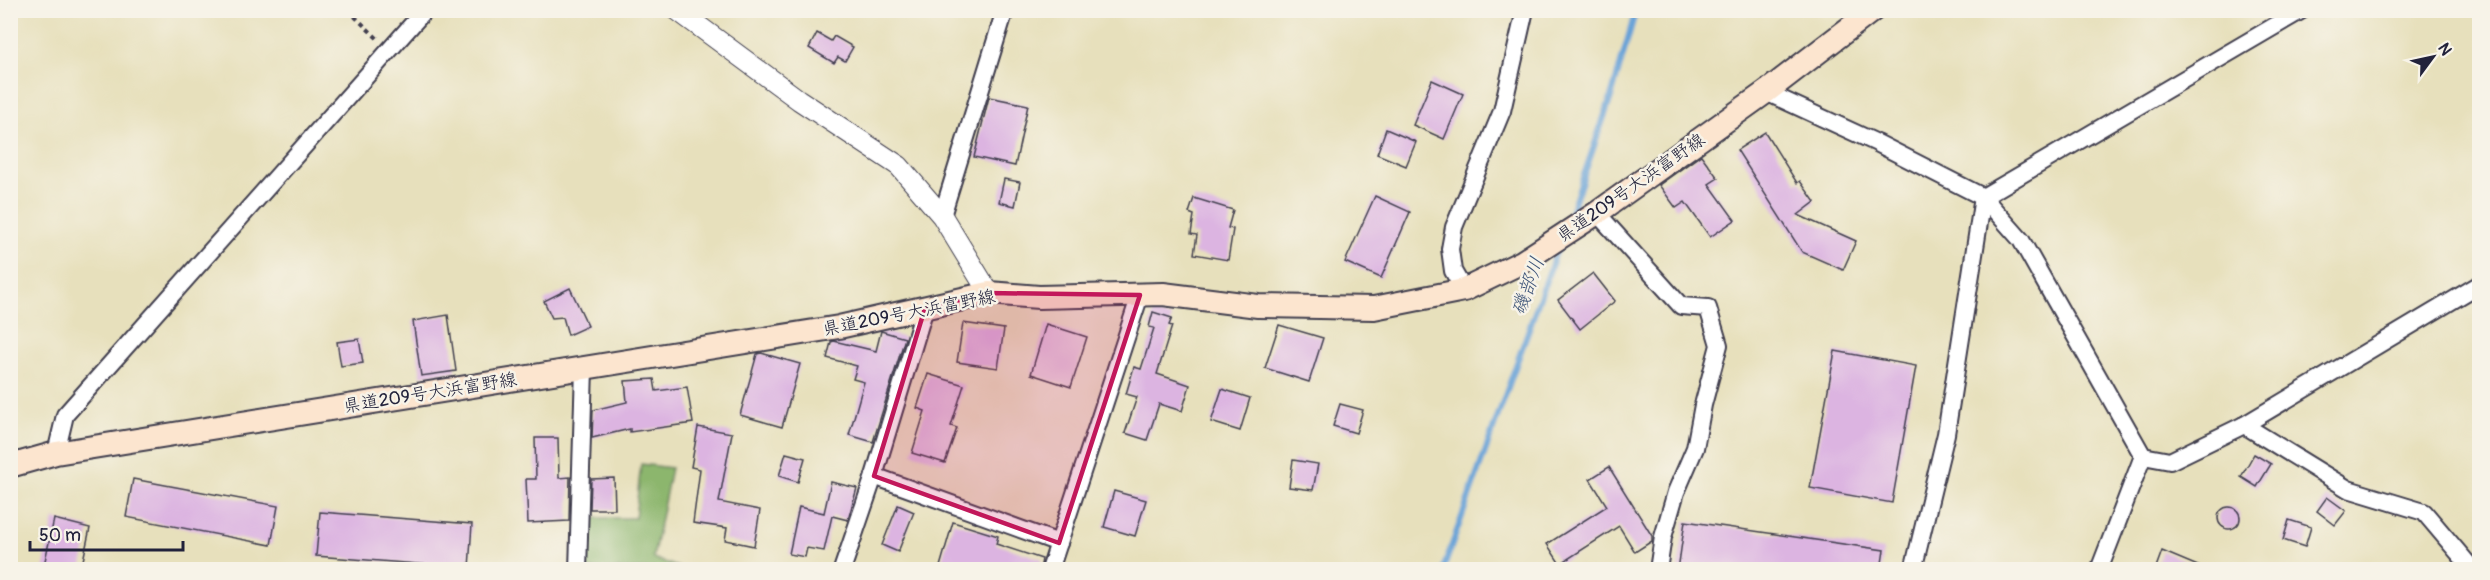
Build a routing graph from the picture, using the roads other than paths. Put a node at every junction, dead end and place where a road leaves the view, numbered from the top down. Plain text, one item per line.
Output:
1 (425, 10) edge
2 (677, 10) edge
3 (1005, 10) edge
4 (1525, 10) edge
5 (2302, 10) edge
6 (1867, 13) edge
7 (1766, 92) junction
8 (1983, 197) junction
9 (1597, 213) junction
10 (942, 216) junction
11 (2480, 284) edge
12 (1464, 290) junction
13 (989, 293) junction
14 (1140, 295) junction
15 (925, 308) junction
16 (584, 368) junction
17 (2244, 425) junction
18 (56, 453) junction
19 (2143, 456) junction
20 (10, 466) edge
21 (874, 476) junction
22 (1059, 543) junction
23 (578, 570) edge
24 (842, 570) edge
25 (1050, 570) edge
26 (1658, 570) edge
27 (1913, 570) edge
28 (2099, 570) edge
29 (2473, 570) edge

1 - 18 street
2 - 10 street
3 - 10 street
4 - 12 street
5 - 8 street
6 - 7 main road, 県道209号大浜富野線
7 - 8 street
7 - 9 main road, 県道209号大浜富野線
8 - 19 street
8 - 27 street
9 - 12 main road, 県道209号大浜富野線
9 - 26 street
10 - 13 street
11 - 17 street
12 - 14 main road, 県道209号大浜富野線
13 - 14 main road, 県道209号大浜富野線
13 - 15 main road, 県道209号大浜富野線
14 - 22 street
15 - 16 main road, 県道209号大浜富野線
15 - 21 street
16 - 18 main road, 県道209号大浜富野線
16 - 23 street
17 - 19 street
17 - 29 street
18 - 20 main road, 県道209号大浜富野線
19 - 28 street
21 - 22 street
21 - 24 street
22 - 25 street

